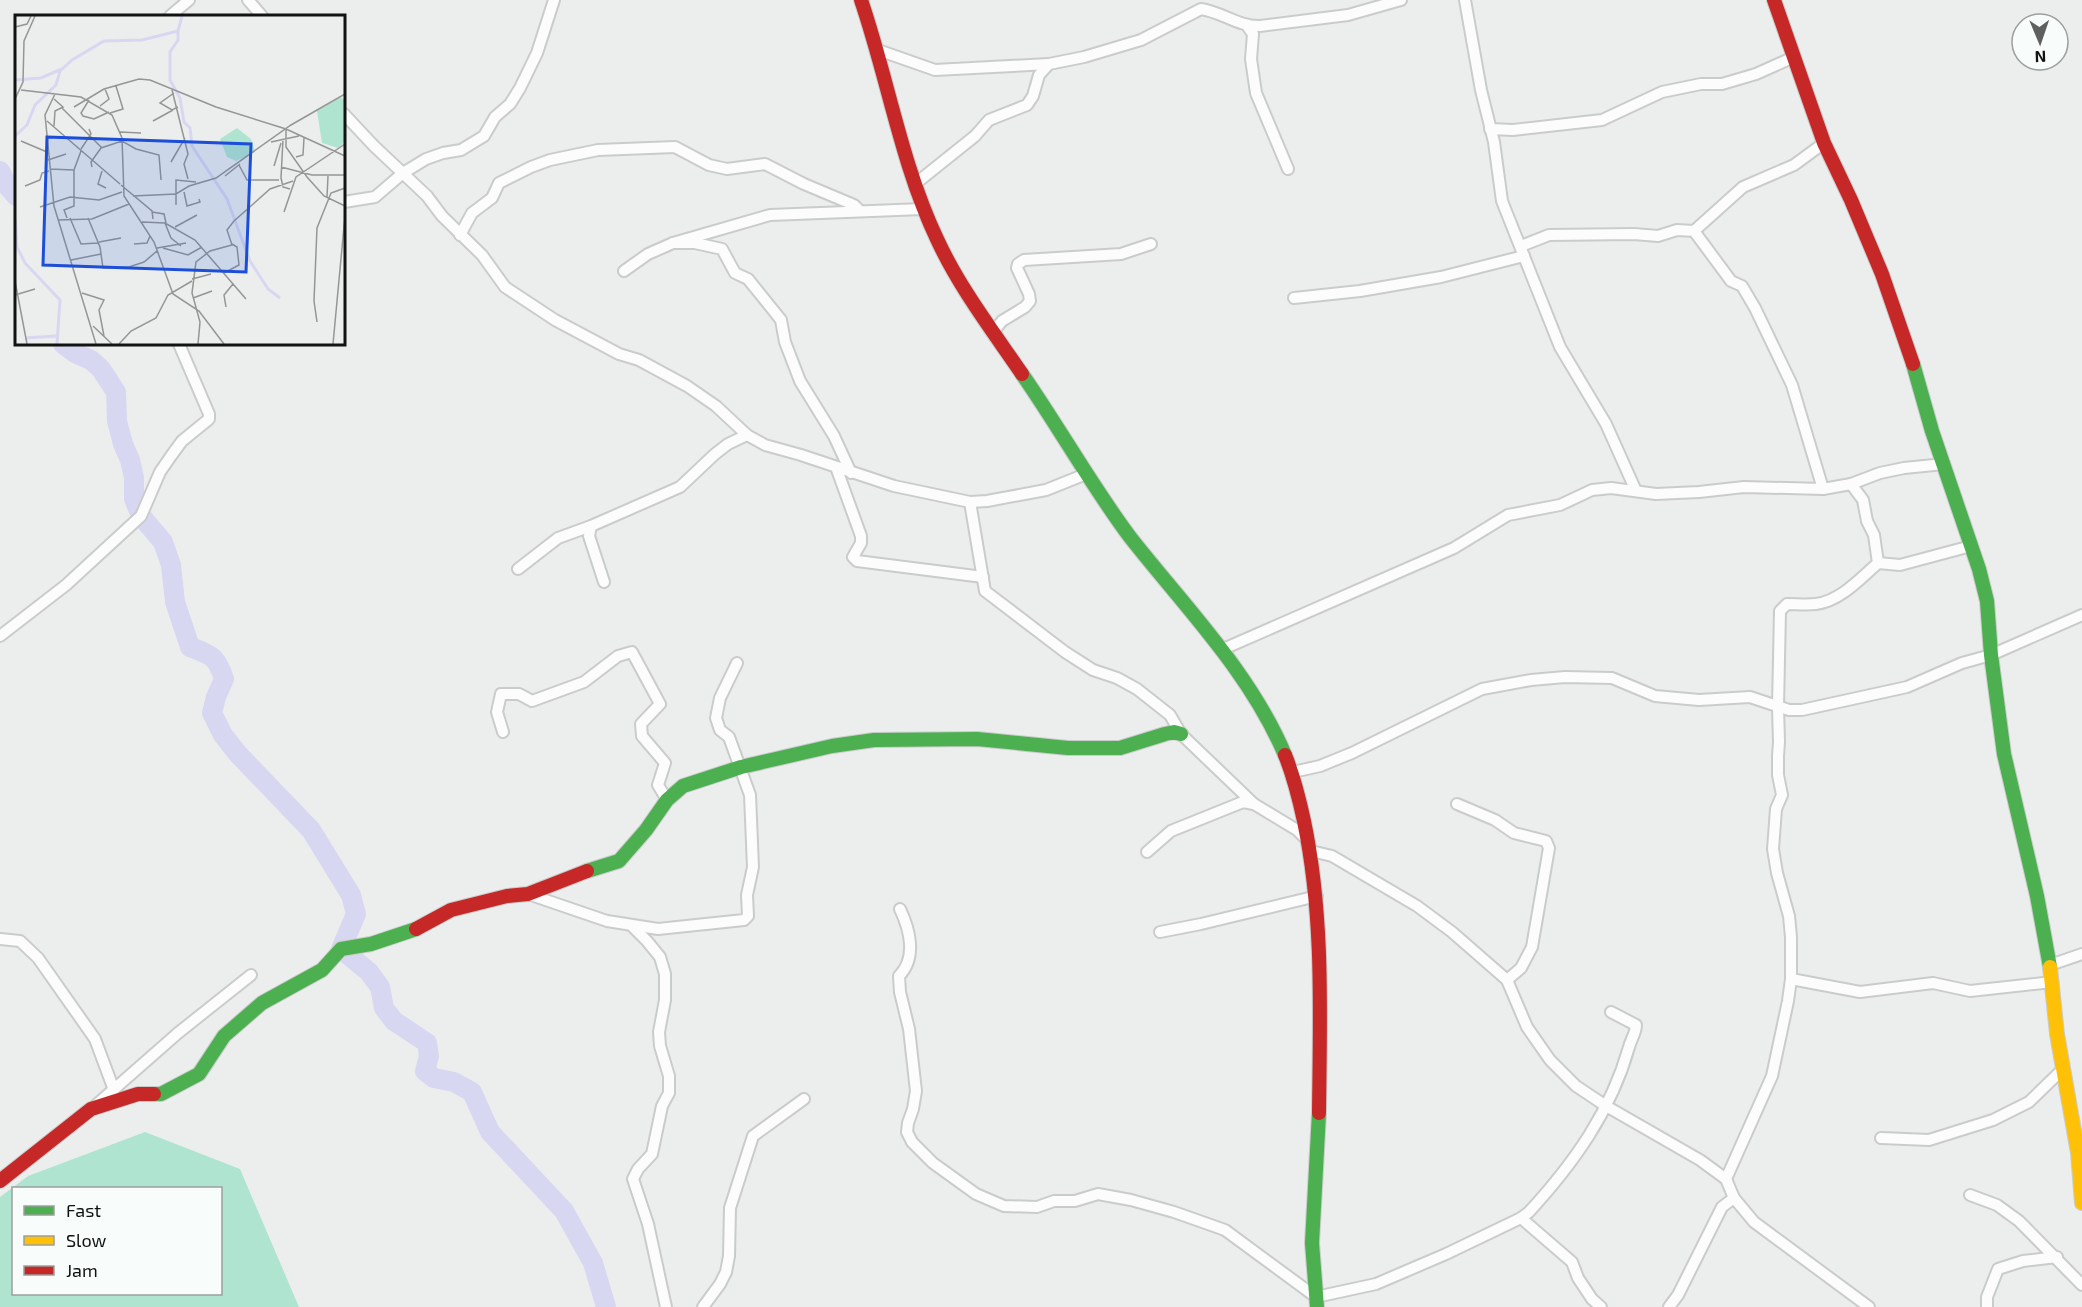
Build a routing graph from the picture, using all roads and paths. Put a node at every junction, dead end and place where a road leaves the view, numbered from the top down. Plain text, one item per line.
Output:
1 (189, 0) edge
2 (248, 0) edge
3 (554, 0) edge
4 (861, 0) edge
5 (1401, 0) edge
6 (1465, 0) edge
7 (1774, 0) edge
8 (172, 15) edge
9 (261, 15) edge
10 (1248, 27) junction
11 (878, 50) junction
12 (1794, 57) junction
13 (1049, 64) junction
14 (345, 115) edge
15 (1490, 129) junction
16 (1824, 143) junction
17 (1288, 169) dead end
18 (403, 172) junction
19 (915, 184) junction
20 (345, 202) edge
21 (923, 209) junction
22 (859, 210) junction
23 (1694, 231) junction
24 (460, 235) junction
25 (673, 243) junction
26 (1151, 244) dead end
27 (1523, 251) junction
28 (624, 271) dead end
29 (1293, 298) dead end
30 (994, 331) junction
31 (179, 345) edge
32 (747, 435) junction
33 (1944, 464) junction
34 (836, 467) junction
35 (851, 473) junction
36 (1086, 474) junction
37 (1851, 484) junction
38 (1822, 489) junction
39 (1636, 490) junction
40 (970, 502) junction
41 (591, 526) junction
42 (1971, 546) junction
43 (1878, 563) junction
44 (518, 569) dead end
45 (983, 577) junction
46 (604, 582) dead end
47 (2082, 615) edge
48 (0, 636) edge
49 (1221, 650) junction
50 (1991, 655) junction
51 (737, 663) dead end
52 (1778, 707) junction
53 (503, 732) dead end
54 (1181, 734) junction
55 (741, 767) junction
56 (1293, 772) junction
57 (667, 800) junction
58 (1254, 804) junction
59 (1457, 804) dead end
60 (1310, 846) junction
61 (1147, 852) dead end
62 (528, 894) junction
63 (1317, 896) junction
64 (900, 909) dead end
65 (632, 926) junction
66 (1160, 932) dead end
67 (0, 939) edge
68 (2082, 954) edge
69 (2050, 965) junction
70 (250, 975) dead end
71 (1791, 979) junction
72 (1506, 980) junction
73 (2052, 982) junction
74 (1611, 1012) dead end
75 (2063, 1069) junction
76 (114, 1090) junction
77 (804, 1099) dead end
78 (1606, 1106) junction
79 (91, 1109) junction
80 (1881, 1138) dead end
81 (2080, 1153) edge
82 (1726, 1179) junction
83 (0, 1181) edge
84 (1970, 1195) dead end
85 (1734, 1198) junction
86 (2082, 1203) edge
87 (1521, 1218) junction
88 (2057, 1257) junction
89 (2082, 1285) edge
90 (1317, 1302) edge
91 (666, 1307) edge
92 (704, 1307) edge
93 (1601, 1307) edge
94 (1669, 1307) edge
95 (1869, 1307) edge
96 (1987, 1307) edge

1 - 8 street
2 - 9 street
3 - 18 street
4 - 11 street
5 - 10 street
6 - 15 street
7 - 12 street
10 - 13 street
10 - 17 street
11 - 13 street
11 - 19 street
12 - 15 street
12 - 16 street
13 - 19 street
14 - 18 street
15 - 27 street
16 - 23 street
16 - 33 street
18 - 20 street
18 - 24 street
19 - 21 street
21 - 22 street
21 - 30 street
22 - 24 street
22 - 25 street
23 - 27 street
23 - 38 street
24 - 32 street
25 - 28 street
25 - 35 street
26 - 30 street
27 - 29 street
27 - 39 street
30 - 36 street
31 - 48 street
32 - 34 street
32 - 41 street
33 - 37 street
33 - 42 street
34 - 35 street
34 - 45 street
35 - 40 street
36 - 40 street
36 - 49 street
37 - 38 street
37 - 43 street
38 - 39 street
39 - 49 street
40 - 45 street
41 - 44 street
41 - 46 street
42 - 43 street
42 - 50 street
43 - 52 street
45 - 54 street
47 - 50 street
49 - 56 street
50 - 52 street
50 - 69 street
51 - 55 street
52 - 56 street
52 - 71 street
53 - 57 street
54 - 55 street
54 - 58 street
55 - 57 street
55 - 65 street
56 - 60 street
57 - 62 street
58 - 60 street
58 - 61 street
59 - 72 street
60 - 63 street
60 - 72 street
62 - 65 street
62 - 79 street
63 - 66 street
63 - 90 street
64 - 90 street
65 - 91 street
67 - 76 street
68 - 69 street
69 - 73 street
70 - 76 street
71 - 73 street
71 - 82 street
72 - 78 street
73 - 75 street
74 - 78 street
75 - 80 street
75 - 81 street
76 - 79 street
77 - 92 street
78 - 82 street
78 - 87 street
79 - 83 street
81 - 86 street
82 - 85 street
84 - 88 street
85 - 94 street
85 - 95 street
87 - 90 street
87 - 93 street
88 - 89 street
88 - 96 street

